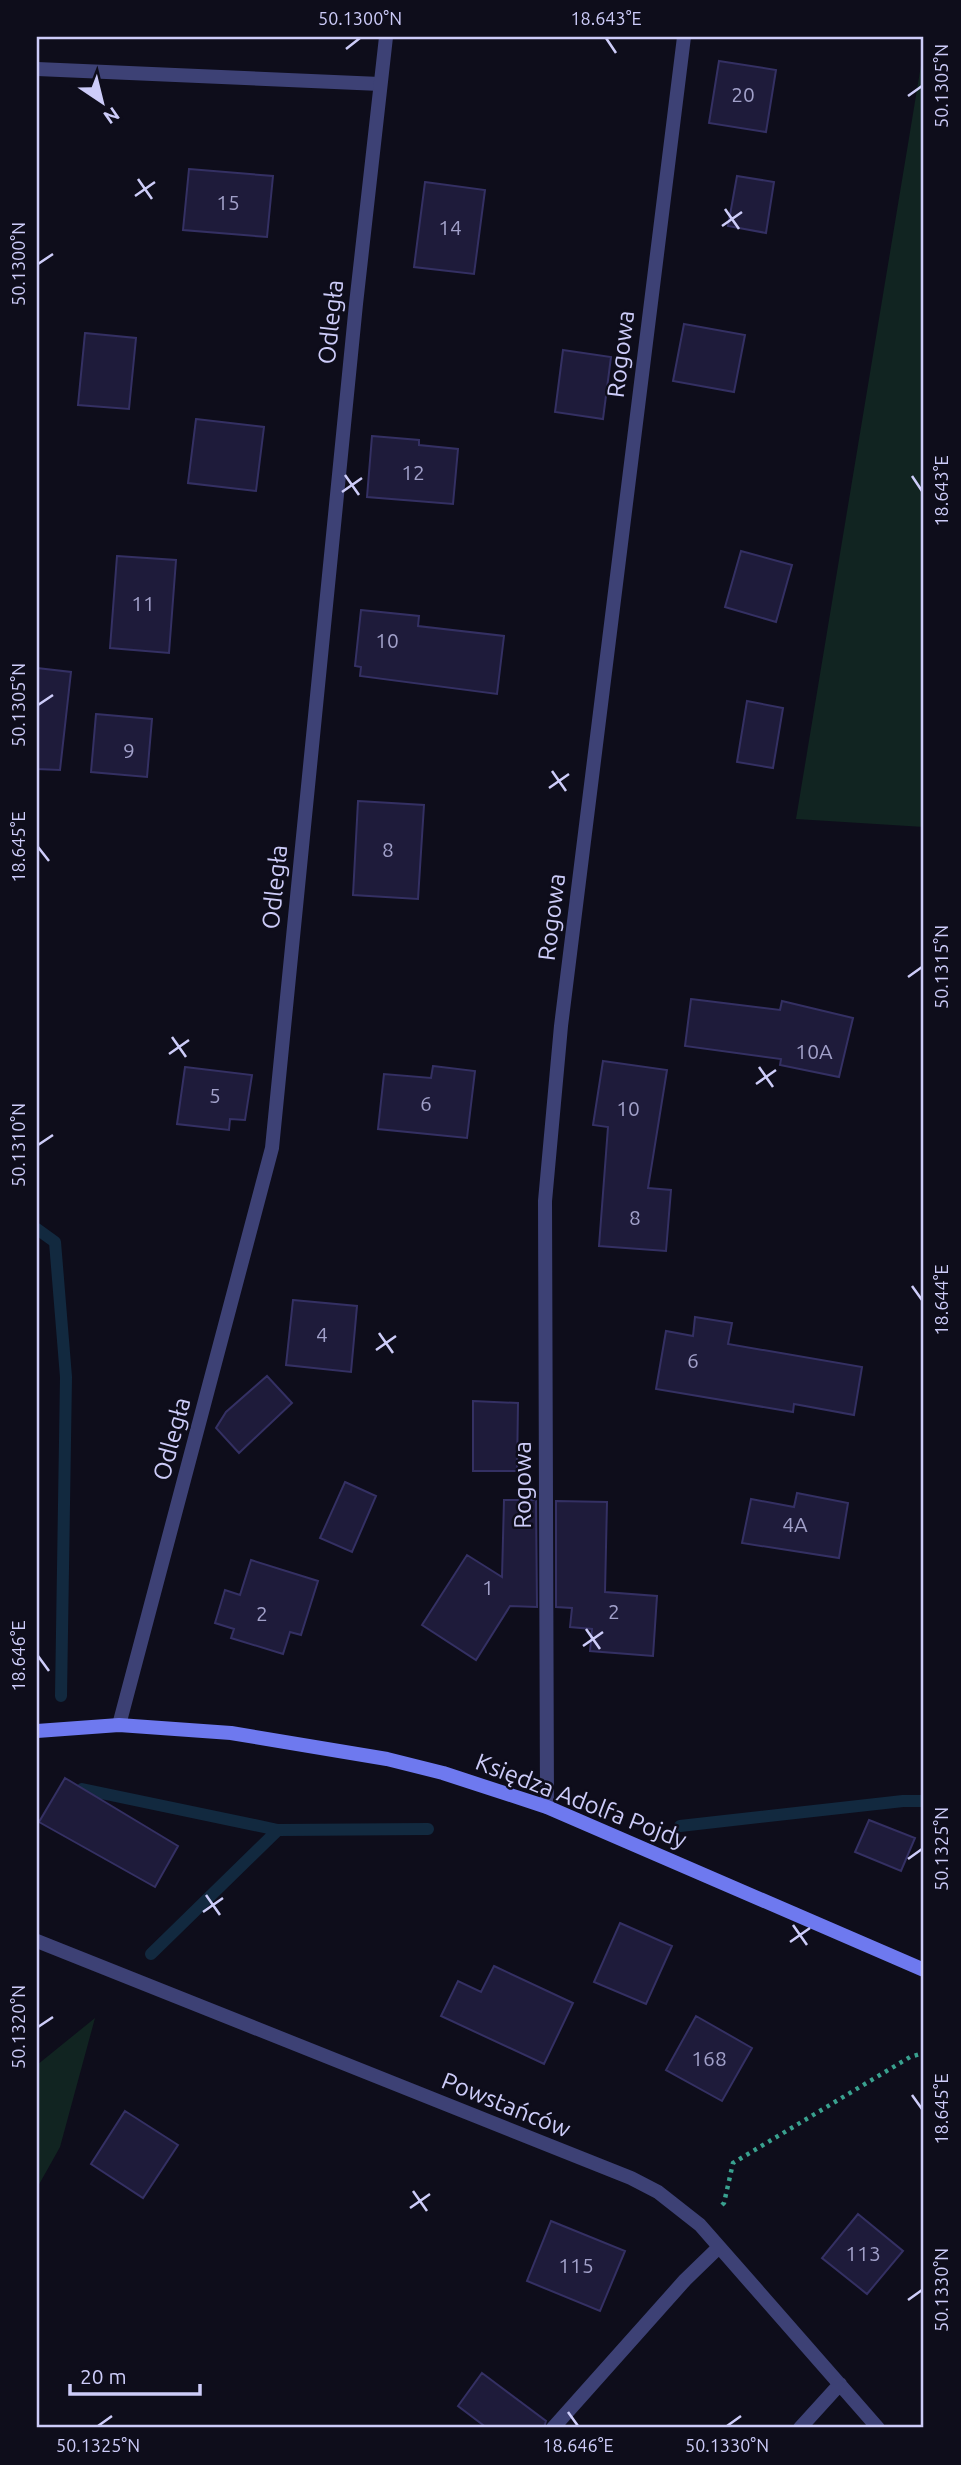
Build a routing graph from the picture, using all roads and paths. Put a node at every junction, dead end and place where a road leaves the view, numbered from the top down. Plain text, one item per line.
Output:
1 (386, 37) edge
2 (684, 37) edge
3 (37, 69) edge
4 (380, 84) junction
5 (119, 1725) junction
6 (37, 1731) edge
7 (547, 1807) junction
8 (37, 1941) edge
9 (924, 1970) edge
10 (924, 2053) edge
11 (700, 2225) junction
12 (719, 2247) junction
13 (840, 2384) junction
14 (553, 2428) edge
15 (800, 2428) edge
16 (878, 2428) edge

1 - 4 street, Odległa
2 - 7 street, Rogowa
3 - 4 street
4 - 5 street, Odległa
5 - 6 street, Księdza Adolfa Pojdy
5 - 7 street, Księdza Adolfa Pojdy
7 - 9 street, Księdza Adolfa Pojdy
8 - 11 street, Powstańców
10 - 11 path
11 - 12 street, Powstańców
12 - 13 street, Powstańców
12 - 14 street
13 - 15 street
13 - 16 street, Powstańców

